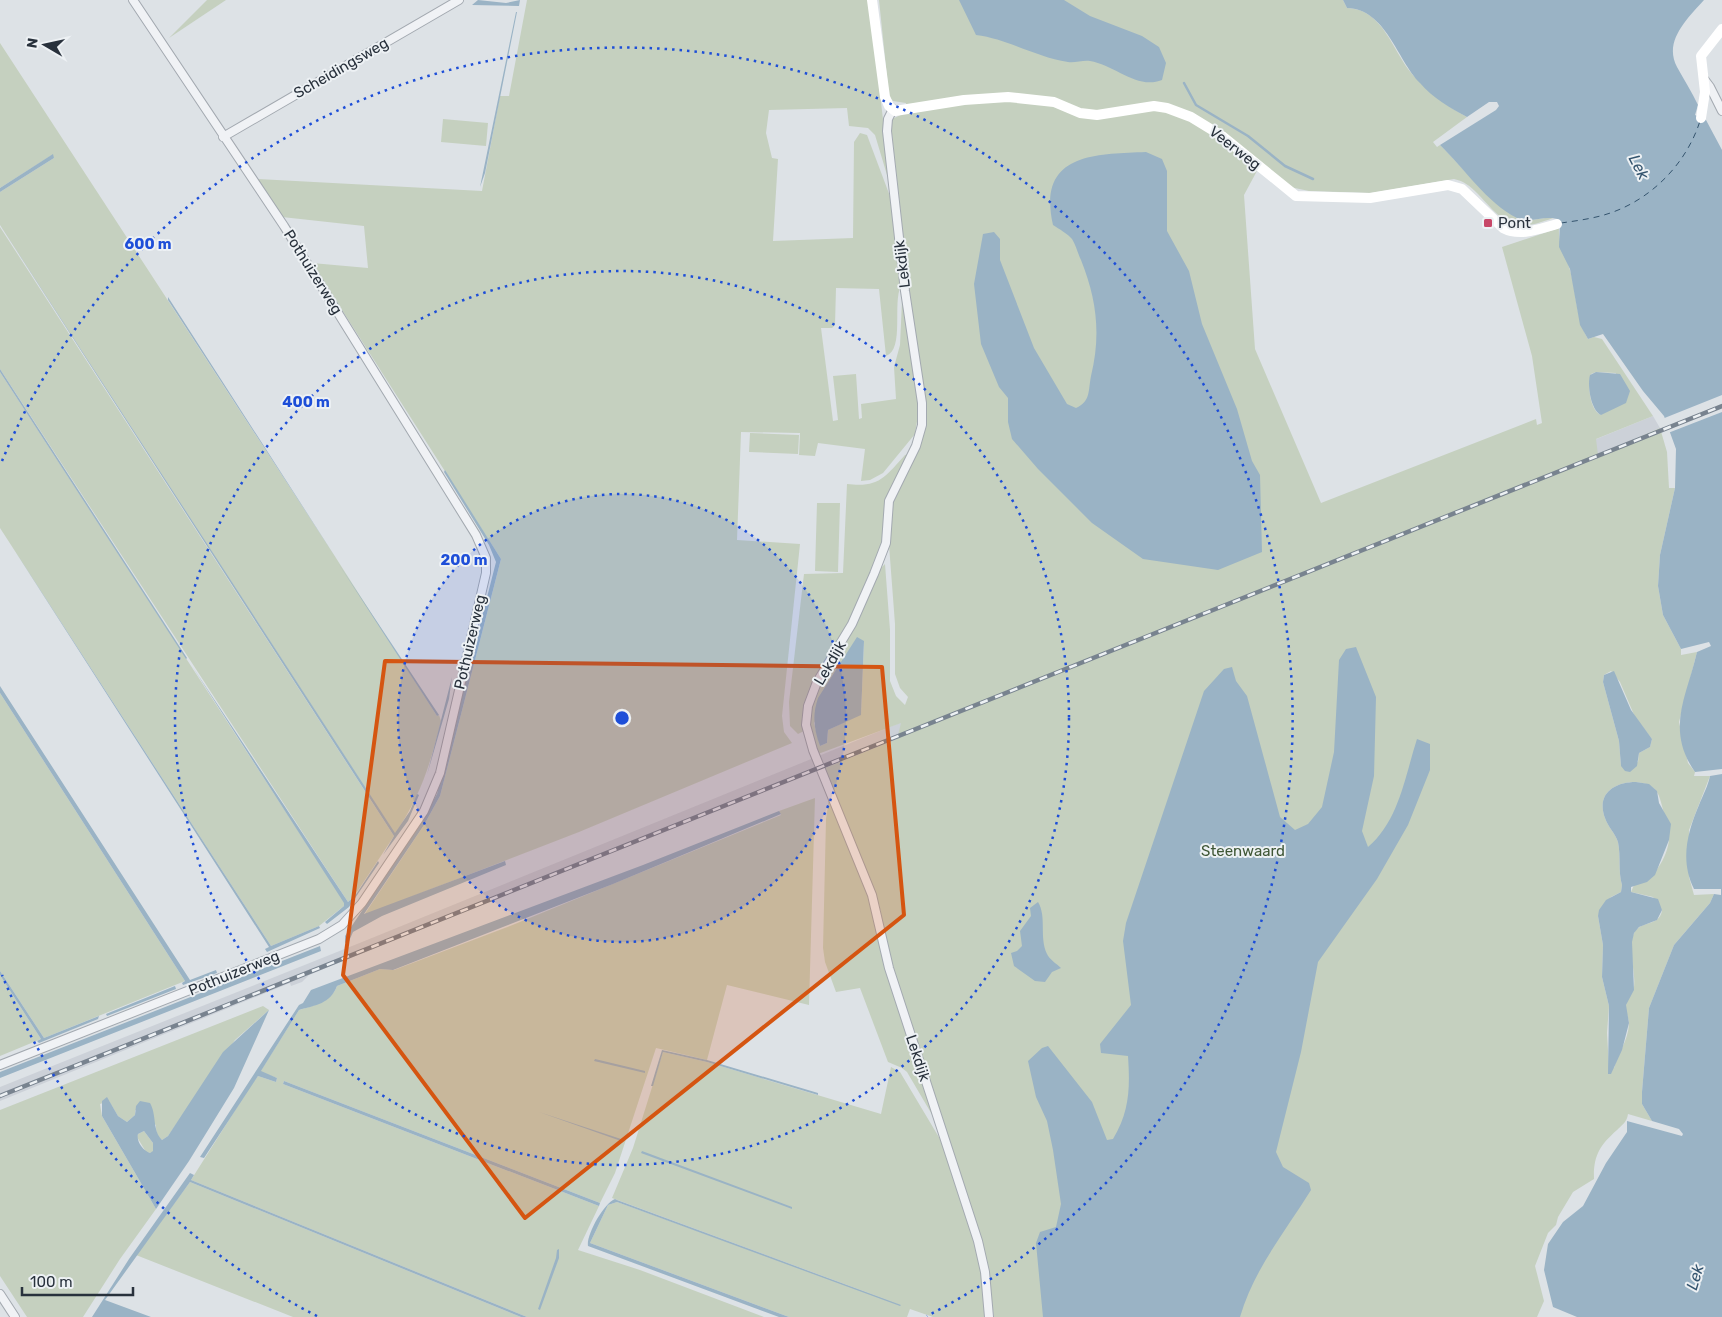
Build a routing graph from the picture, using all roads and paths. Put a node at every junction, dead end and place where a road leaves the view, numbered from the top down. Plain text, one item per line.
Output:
1 (133, 0) edge
2 (459, 0) edge
3 (872, 0) edge
4 (1722, 29) edge
5 (1704, 80) junction
6 (893, 109) junction
7 (1722, 111) edge
8 (1701, 118) dead end
9 (222, 136) junction
10 (1557, 224) dead end
11 (0, 1065) edge
12 (0, 1294) edge
13 (15, 1317) edge
14 (989, 1317) edge

1 - 9 street, Pothuizerweg
2 - 9 street, Scheidingsweg
3 - 6 street
4 - 5 street
5 - 7 street
5 - 8 street
6 - 10 street, Veerweg
6 - 14 street, Lekdijk
9 - 11 street, Pothuizerweg
12 - 13 street

